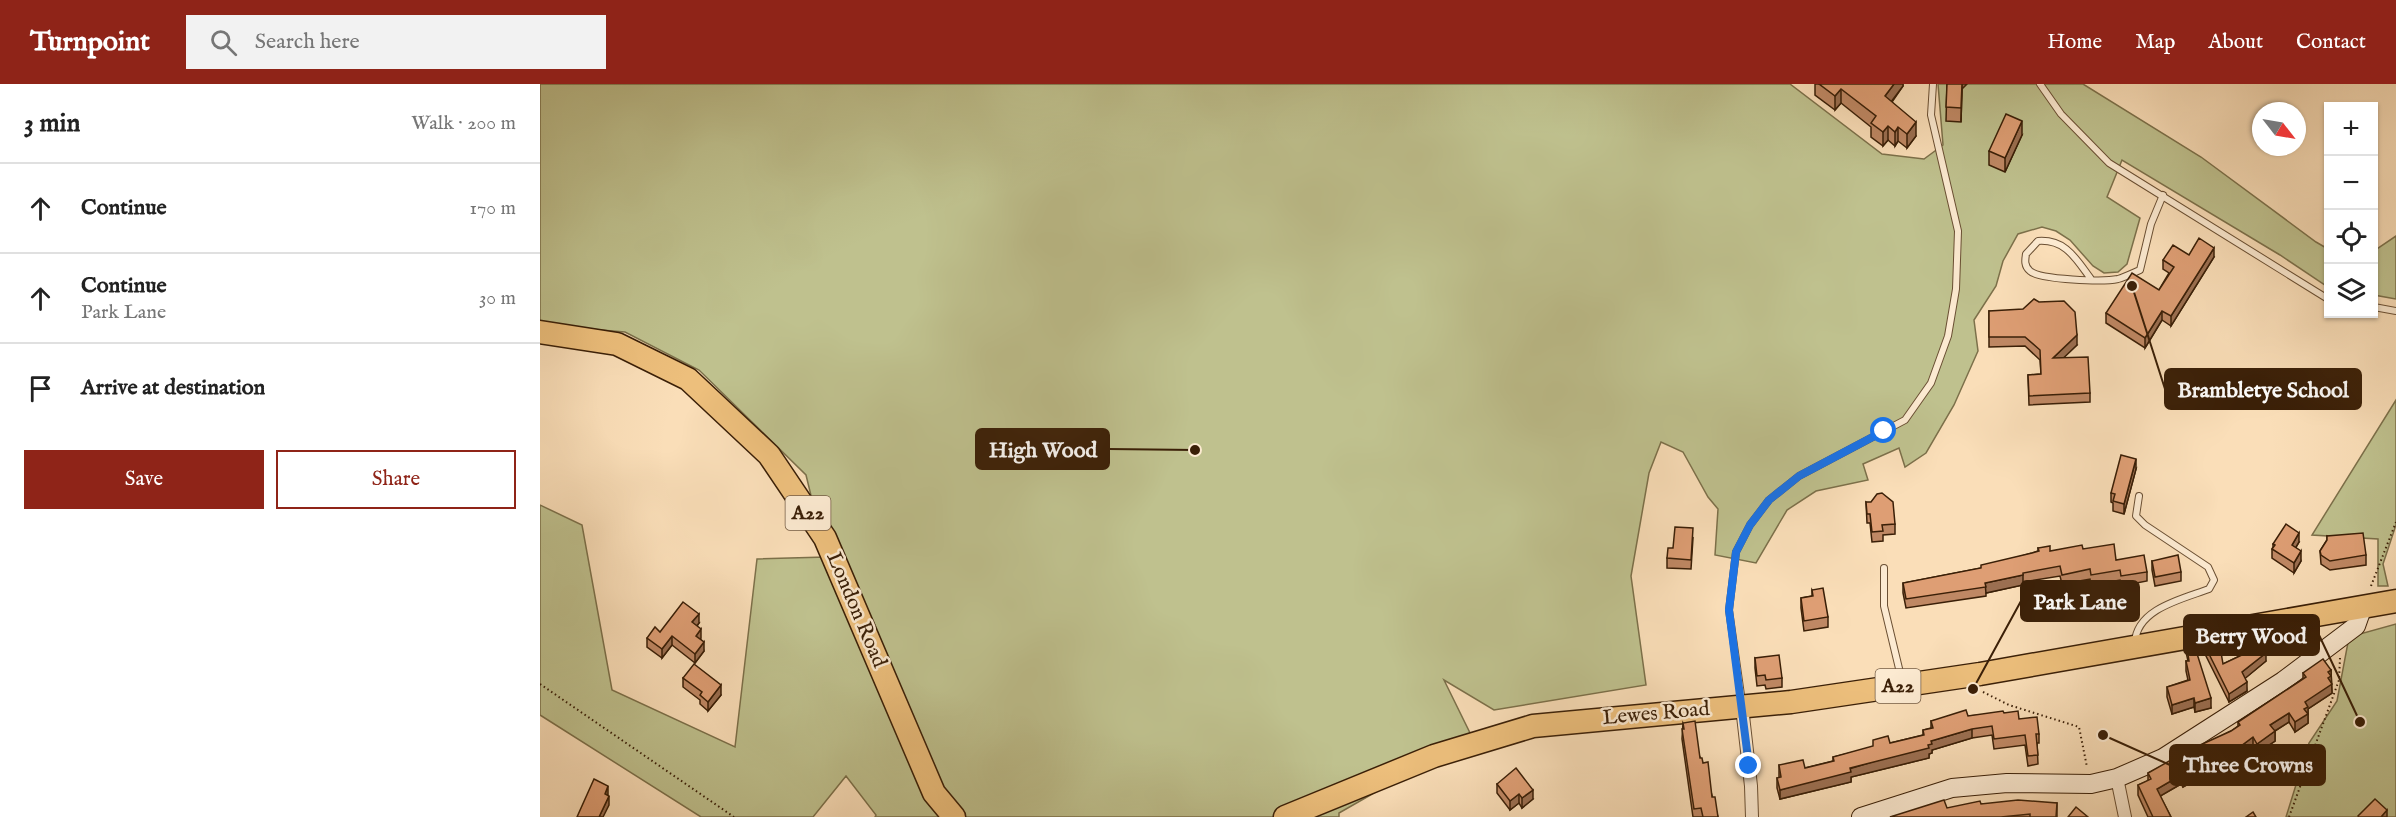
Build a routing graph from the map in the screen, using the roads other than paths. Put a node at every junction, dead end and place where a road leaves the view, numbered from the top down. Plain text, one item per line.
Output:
1 (1933, 84) edge
2 (2040, 84) edge
3 (2163, 195) junction
4 (2091, 279) junction
5 (2324, 296) edge
6 (2378, 308) edge
7 (2396, 311) edge
8 (540, 332) edge
9 (2139, 496) dead end
10 (1884, 568) dead end
11 (2396, 602) edge
12 (2362, 609) junction
13 (2135, 647) junction
14 (1903, 685) junction
15 (1742, 707) junction
16 (2117, 778) junction
17 (954, 817) edge
18 (1285, 817) edge
19 (1752, 817) edge
20 (1863, 817) edge
21 (2125, 817) edge

1 - 15 lane
2 - 3 lane
3 - 4 lane
3 - 5 lane
4 - 4 lane
6 - 7 lane
8 - 17 highway, London Road / A22
9 - 13 lane
10 - 14 lane
11 - 12 highway, Lewes Road / A22
12 - 13 highway, Lewes Road / A22
12 - 16 street
13 - 14 highway, Lewes Road / A22
14 - 15 highway, Lewes Road / A22
15 - 18 highway, Lewes Road / A22
15 - 19 street
16 - 20 street
16 - 21 street

